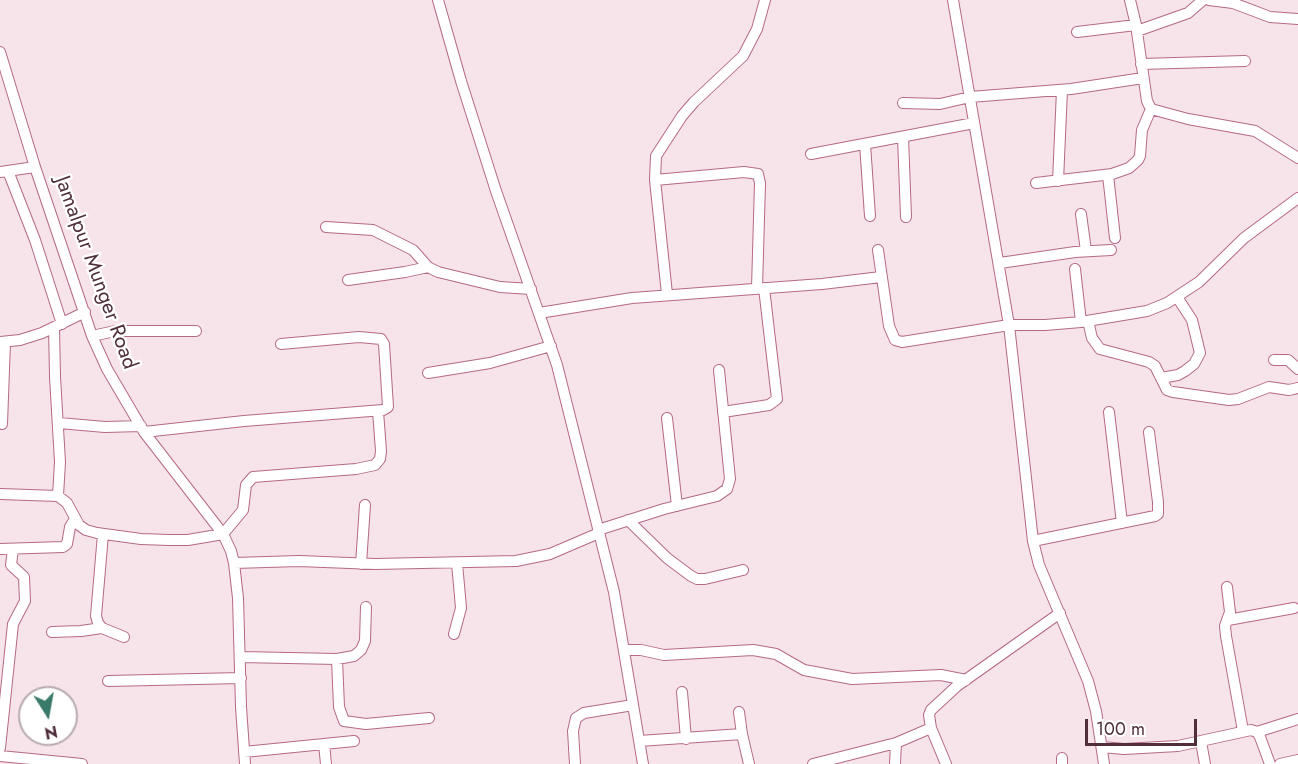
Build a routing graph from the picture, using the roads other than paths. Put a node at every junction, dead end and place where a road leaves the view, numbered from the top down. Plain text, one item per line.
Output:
1 (438, 0) edge
2 (765, 0) edge
3 (953, 0) edge
4 (1130, 0) edge
5 (1203, 0) edge
6 (1209, 0) edge
7 (1298, 19) edge
8 (1137, 28) junction
9 (1077, 32) dead end
10 (0, 52) edge
11 (1245, 61) dead end
12 (1141, 64) junction
13 (1143, 78) junction
14 (1062, 90) junction
15 (970, 97) junction
16 (903, 103) dead end
17 (1151, 109) junction
18 (974, 123) junction
19 (903, 137) junction
20 (865, 144) junction
21 (811, 154) dead end
22 (1298, 158) edge
23 (35, 167) junction
24 (4, 172) edge
25 (1108, 175) junction
26 (655, 180) junction
27 (1058, 181) junction
28 (1036, 183) dead end
29 (1298, 198) edge
30 (1081, 214) dead end
31 (870, 216) dead end
32 (906, 217) dead end
33 (326, 227) dead end
34 (1115, 238) dead end
35 (878, 250) dead end
36 (1111, 250) dead end
37 (1086, 251) junction
38 (1000, 263) junction
39 (428, 267) junction
40 (1075, 269) dead end
41 (881, 277) junction
42 (348, 280) dead end
43 (761, 288) junction
44 (531, 289) junction
45 (667, 294) junction
46 (1178, 297) junction
47 (85, 312) junction
48 (539, 313) junction
49 (1085, 321) junction
50 (1009, 325) junction
51 (58, 326) junction
52 (196, 331) dead end
53 (92, 336) junction
54 (2, 342) edge
55 (281, 344) dead end
56 (551, 346) junction
57 (1274, 360) dead end
58 (1298, 369) edge
59 (719, 370) dead end
60 (428, 373) dead end
61 (1161, 378) junction
62 (1297, 391) edge
63 (378, 411) junction
64 (723, 412) junction
65 (1109, 412) dead end
66 (668, 418) dead end
67 (59, 423) junction
68 (3, 424) dead end
69 (143, 429) junction
70 (1149, 432) dead end
71 (0, 494) edge
72 (58, 495) junction
73 (365, 505) dead end
74 (677, 506) junction
75 (75, 519) junction
76 (628, 520) junction
77 (1122, 523) junction
78 (598, 532) junction
79 (103, 534) junction
80 (223, 534) junction
81 (1033, 541) junction
82 (0, 549) edge
83 (13, 549) junction
84 (234, 563) junction
85 (457, 563) junction
86 (361, 564) junction
87 (743, 570) dead end
88 (1227, 587) dead end
89 (366, 607) dead end
90 (1294, 608) dead end
91 (1059, 613) junction
92 (1228, 620) junction
93 (102, 628) junction
94 (52, 632) dead end
95 (454, 634) dead end
96 (124, 638) dead end
97 (625, 650) junction
98 (240, 657) junction
99 (337, 659) junction
100 (241, 678) junction
101 (966, 680) junction
102 (108, 681) dead end
103 (682, 692) dead end
104 (633, 705) junction
105 (739, 712) dead end
106 (429, 718) dead end
107 (1298, 719) edge
108 (931, 728) junction
109 (1243, 731) junction
110 (1257, 732) junction
111 (742, 734) junction
112 (686, 739) junction
113 (354, 741) dead end
114 (639, 741) junction
115 (1201, 742) junction
116 (896, 743) junction
117 (324, 744) junction
118 (1102, 747) junction
119 (0, 748) edge
120 (244, 752) junction
121 (0, 756) edge
122 (1298, 760) edge
123 (29, 761) edge
124 (66, 763) edge
125 (82, 764) edge
126 (245, 764) edge
127 (326, 764) edge
128 (575, 764) edge
129 (643, 764) edge
130 (749, 764) edge
131 (813, 764) edge
132 (895, 764) edge
133 (946, 764) edge
134 (1104, 764) edge
135 (1205, 764) edge
136 (1270, 764) edge
137 (1280, 764) edge

1 - 44 street
2 - 26 street
3 - 15 street
4 - 8 street
5 - 8 street
6 - 7 street
8 - 9 street
8 - 12 street
10 - 23 street, Jamalpur Munger Road
11 - 12 street
12 - 13 street
13 - 14 street
13 - 17 street
14 - 15 street
14 - 27 street
15 - 16 street
15 - 18 street
17 - 22 street
17 - 25 street
18 - 19 street
18 - 38 street
19 - 20 street
19 - 32 street
20 - 21 street
20 - 31 street
23 - 24 street
23 - 47 street, Jamalpur Munger Road
24 - 51 street
25 - 27 street
25 - 34 street
26 - 43 street
26 - 45 street
27 - 28 street
29 - 46 street
30 - 37 street
33 - 39 street
35 - 41 street
36 - 37 street
37 - 38 street
38 - 50 street
39 - 42 street
39 - 44 street
40 - 49 street
41 - 43 street
41 - 50 street
43 - 45 street
43 - 64 street
44 - 48 street
45 - 48 street
46 - 49 street
46 - 61 street
47 - 51 street
47 - 53 street, Jamalpur Munger Road
48 - 56 street
49 - 50 street
49 - 61 street
50 - 81 street
51 - 54 street
51 - 67 street
52 - 53 street
53 - 69 street, Jamalpur Munger Road
54 - 68 street
55 - 63 street
56 - 60 street
56 - 78 street
57 - 58 street
59 - 64 street
61 - 62 street
63 - 69 street
63 - 80 street
64 - 74 street
65 - 77 street
66 - 74 street
67 - 69 street
67 - 72 street
69 - 80 street, Jamalpur Munger Road
70 - 77 street
71 - 72 street
72 - 75 street
73 - 86 street
74 - 76 street
75 - 79 street
75 - 83 street
76 - 78 street
76 - 87 street
77 - 81 street
78 - 85 street
78 - 97 street
79 - 80 street
79 - 93 street
80 - 84 street, Jamalpur Munger Road
81 - 91 street
82 - 83 street
83 - 119 street
84 - 86 street
84 - 98 street, Jamalpur Munger Road
85 - 86 street
85 - 95 street
88 - 92 street
89 - 99 street
90 - 92 street
91 - 101 street
91 - 118 street
92 - 109 street
93 - 94 street
93 - 96 street
97 - 101 street
97 - 104 street
98 - 99 street
98 - 100 street, Jamalpur Munger Road
99 - 106 street
100 - 102 street
100 - 120 street, Jamalpur Munger Road
101 - 108 street
103 - 112 street
104 - 114 street
104 - 128 street
105 - 111 street
107 - 110 street
108 - 116 street
108 - 133 street
109 - 110 street
109 - 115 street
110 - 136 street
111 - 112 street
111 - 130 street
112 - 114 street
113 - 117 street
114 - 129 street
115 - 118 street
115 - 135 street
116 - 131 street
116 - 132 street
117 - 120 street
117 - 127 street
118 - 134 street
120 - 126 street, Jamalpur Munger Road
121 - 123 street
122 - 137 street
123 - 124 street
124 - 125 street

